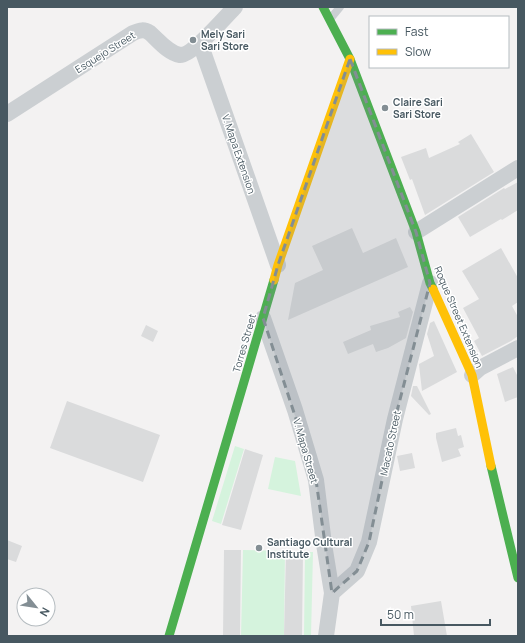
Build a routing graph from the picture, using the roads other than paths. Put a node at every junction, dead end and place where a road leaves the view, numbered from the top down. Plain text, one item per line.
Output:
1 (236, 7) edge
2 (323, 7) edge
3 (340, 7) edge
4 (331, 21) junction
5 (200, 43) junction
6 (350, 59) junction
7 (7, 114) edge
8 (518, 168) edge
9 (416, 232) junction
10 (278, 265) junction
11 (430, 283) junction
12 (263, 318) junction
13 (518, 348) edge
14 (472, 375) junction
15 (518, 578) edge
16 (332, 593) junction
17 (169, 636) edge
18 (326, 636) edge

1 - 5 street, Esquejo Street
2 - 4 street, Roque Street Extension
3 - 4 lane
4 - 6 street, Roque Street Extension
5 - 7 street, Esquejo Street
5 - 10 street, V. Mapa Extension
6 - 9 street, Roque Street Extension
6 - 10 street, Torres Street
8 - 9 street
9 - 11 street, Roque Street Extension
10 - 12 street, Torres Street
11 - 14 street, Roque Street Extension
11 - 16 street, Macato Street
12 - 16 street, V. Mapa Street
12 - 17 street, Torres Street
13 - 14 street
14 - 15 street, Roque Street Extension
16 - 18 street, V. Mapa Street

